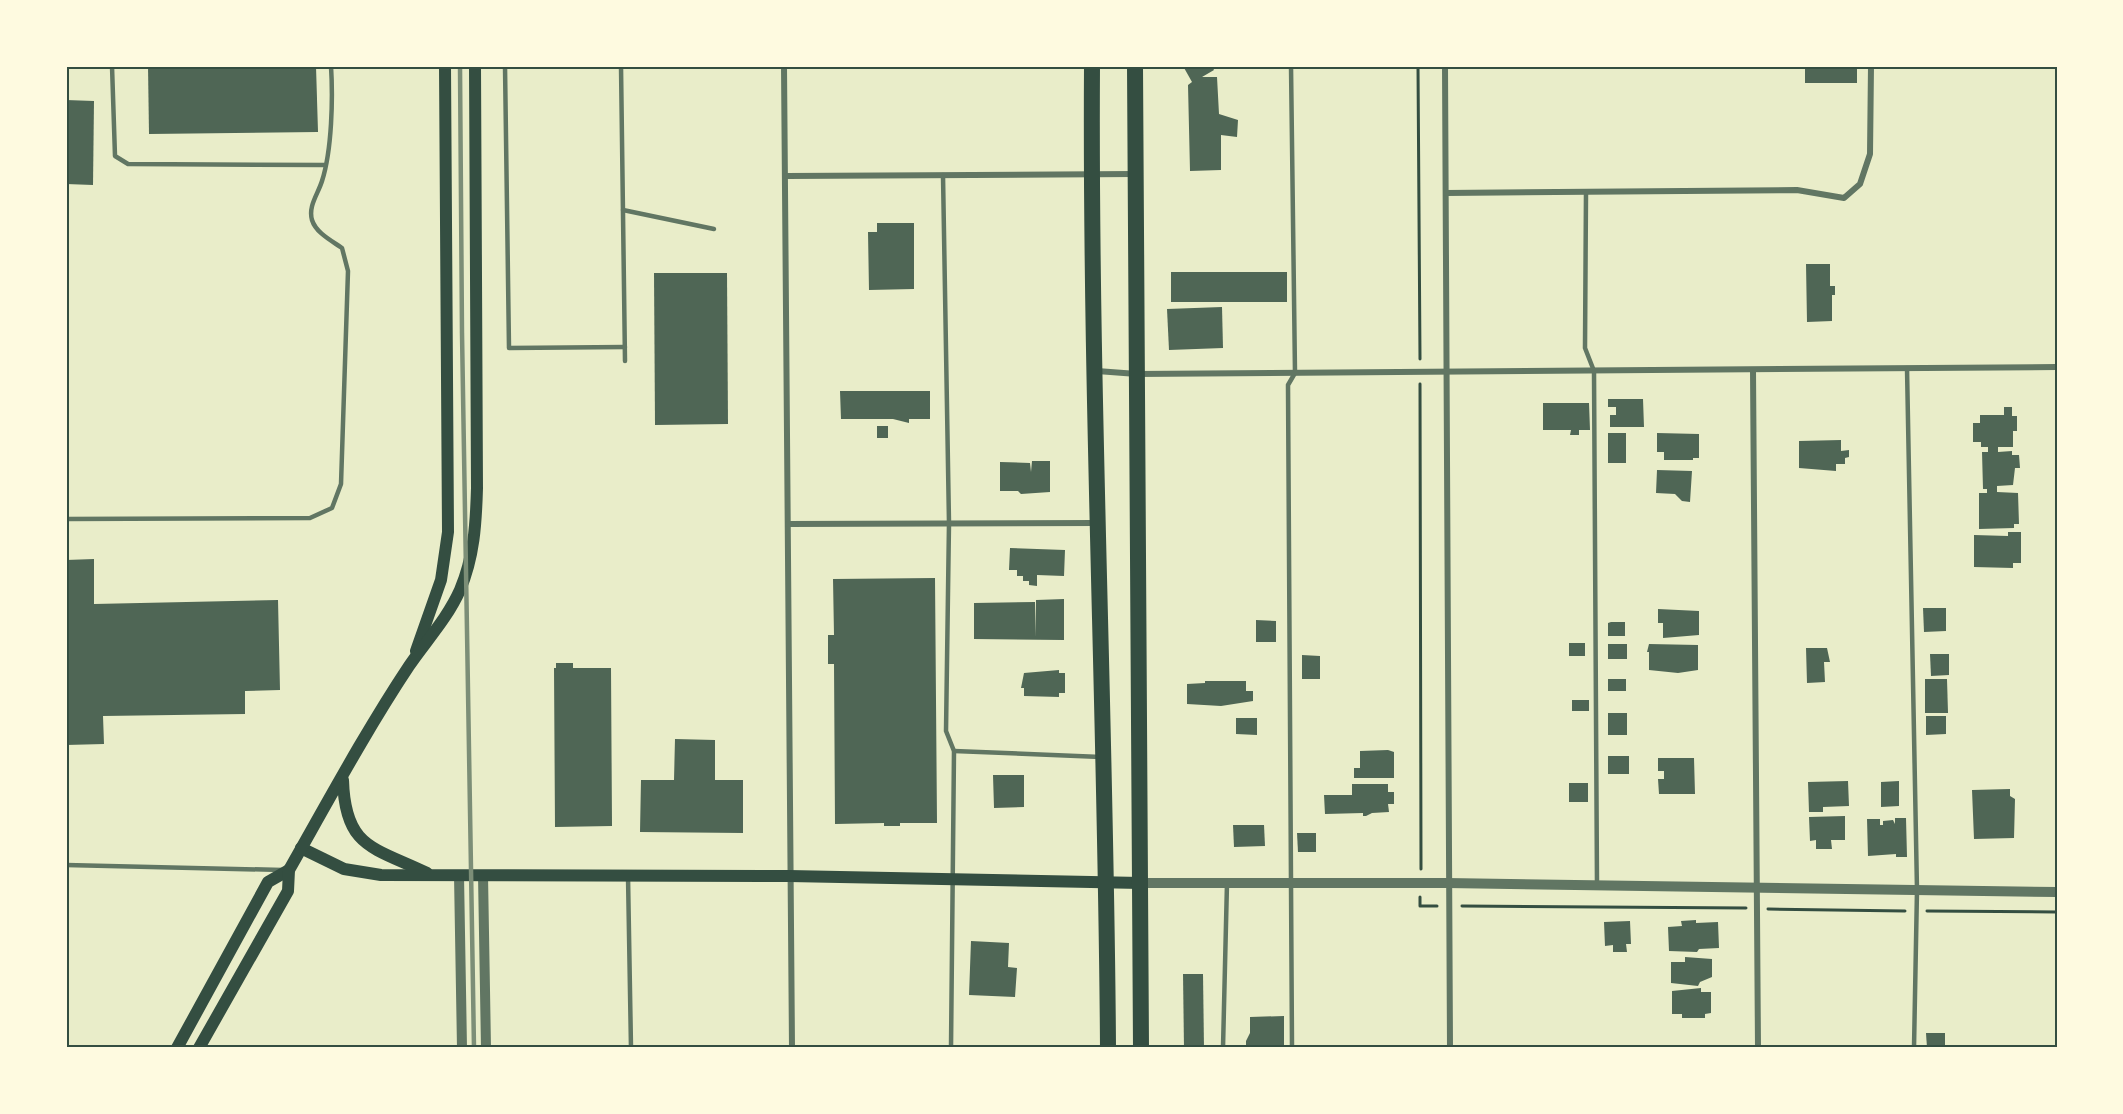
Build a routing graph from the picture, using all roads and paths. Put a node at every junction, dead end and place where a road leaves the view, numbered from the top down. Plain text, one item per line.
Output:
1 (112, 66) edge
2 (331, 66) edge
3 (445, 66) edge
4 (475, 66) edge
5 (505, 66) edge
6 (621, 66) edge
7 (784, 66) edge
8 (1092, 66) edge
9 (1135, 66) edge
10 (1291, 66) edge
11 (1418, 66) edge
12 (1445, 66) edge
13 (1872, 66) edge
14 (325, 165) junction
15 (1092, 174) junction
16 (1136, 174) junction
17 (943, 175) junction
18 (787, 176) junction
19 (1586, 192) junction
20 (1446, 193) junction
21 (623, 210) junction
22 (714, 228) dead end
23 (625, 347) junction
24 (625, 362) dead end
25 (2057, 367) edge
26 (1906, 368) junction
27 (1754, 370) junction
28 (1093, 371) junction
29 (1594, 371) junction
30 (1420, 372) junction
31 (1447, 372) junction
32 (1295, 373) junction
33 (1137, 374) junction
34 (66, 519) edge
35 (949, 523) junction
36 (1098, 523) junction
37 (788, 524) junction
38 (409, 666) junction
39 (954, 751) junction
40 (1104, 757) junction
41 (343, 779) junction
42 (301, 848) junction
43 (66, 865) edge
44 (289, 870) junction
45 (430, 875) junction
46 (459, 875) junction
47 (483, 875) junction
48 (628, 876) junction
49 (789, 876) junction
50 (951, 879) junction
51 (1107, 882) junction
52 (1142, 883) junction
53 (1227, 883) junction
54 (1290, 883) junction
55 (1420, 883) junction
56 (1447, 883) junction
57 (1597, 886) junction
58 (1758, 888) junction
59 (1917, 890) junction
60 (2057, 892) edge
61 (1448, 906) junction
62 (1758, 909) junction
63 (1917, 911) junction
64 (2057, 912) edge
65 (177, 1048) edge
66 (199, 1048) edge
67 (462, 1048) edge
68 (486, 1048) edge
69 (631, 1048) edge
70 (792, 1048) edge
71 (951, 1048) edge
72 (1108, 1048) edge
73 (1141, 1048) edge
74 (1223, 1048) edge
75 (1292, 1048) edge
76 (1450, 1048) edge
77 (1758, 1048) edge
78 (1914, 1048) edge

1 - 14 lane
2 - 14 lane
3 - 38 main road
4 - 38 main road
5 - 23 lane
6 - 21 lane
7 - 18 street
8 - 15 highway
9 - 16 highway
10 - 32 lane
11 - 30 path
12 - 20 street
13 - 19 street
14 - 34 lane
15 - 16 street
15 - 17 street
15 - 28 highway
16 - 33 highway
17 - 18 street
17 - 35 lane
18 - 37 street
19 - 20 street
19 - 29 lane
20 - 31 street
21 - 22 lane
21 - 23 lane
23 - 24 lane
25 - 26 street
26 - 27 street
26 - 59 lane
27 - 29 street
27 - 58 street
28 - 33 street
28 - 36 highway
29 - 31 street
29 - 57 lane
30 - 31 street
30 - 32 street
30 - 55 path
31 - 56 street
32 - 33 street
32 - 54 lane
33 - 52 highway
35 - 36 street
35 - 37 street
35 - 39 lane
36 - 40 highway
37 - 49 street
38 - 41 main road
39 - 40 lane
39 - 50 lane
40 - 51 highway
41 - 42 main road
41 - 45 main road
42 - 44 main road
42 - 45 main road
43 - 44 lane
44 - 65 main road
44 - 66 main road
45 - 46 main road
46 - 47 main road
46 - 67 street
47 - 48 main road
47 - 68 street
48 - 49 main road
48 - 69 lane
49 - 50 main road
49 - 70 street
50 - 51 main road
50 - 71 lane
51 - 52 main road
51 - 72 highway
52 - 53 street
52 - 73 highway
53 - 54 street
53 - 74 lane
54 - 55 street
54 - 75 lane
55 - 56 street
55 - 61 path
56 - 57 street
56 - 61 street
57 - 58 street
58 - 59 street
58 - 62 street
59 - 60 street
59 - 63 lane
61 - 62 path
61 - 76 street
62 - 63 path
62 - 77 street
63 - 64 path
63 - 78 lane

